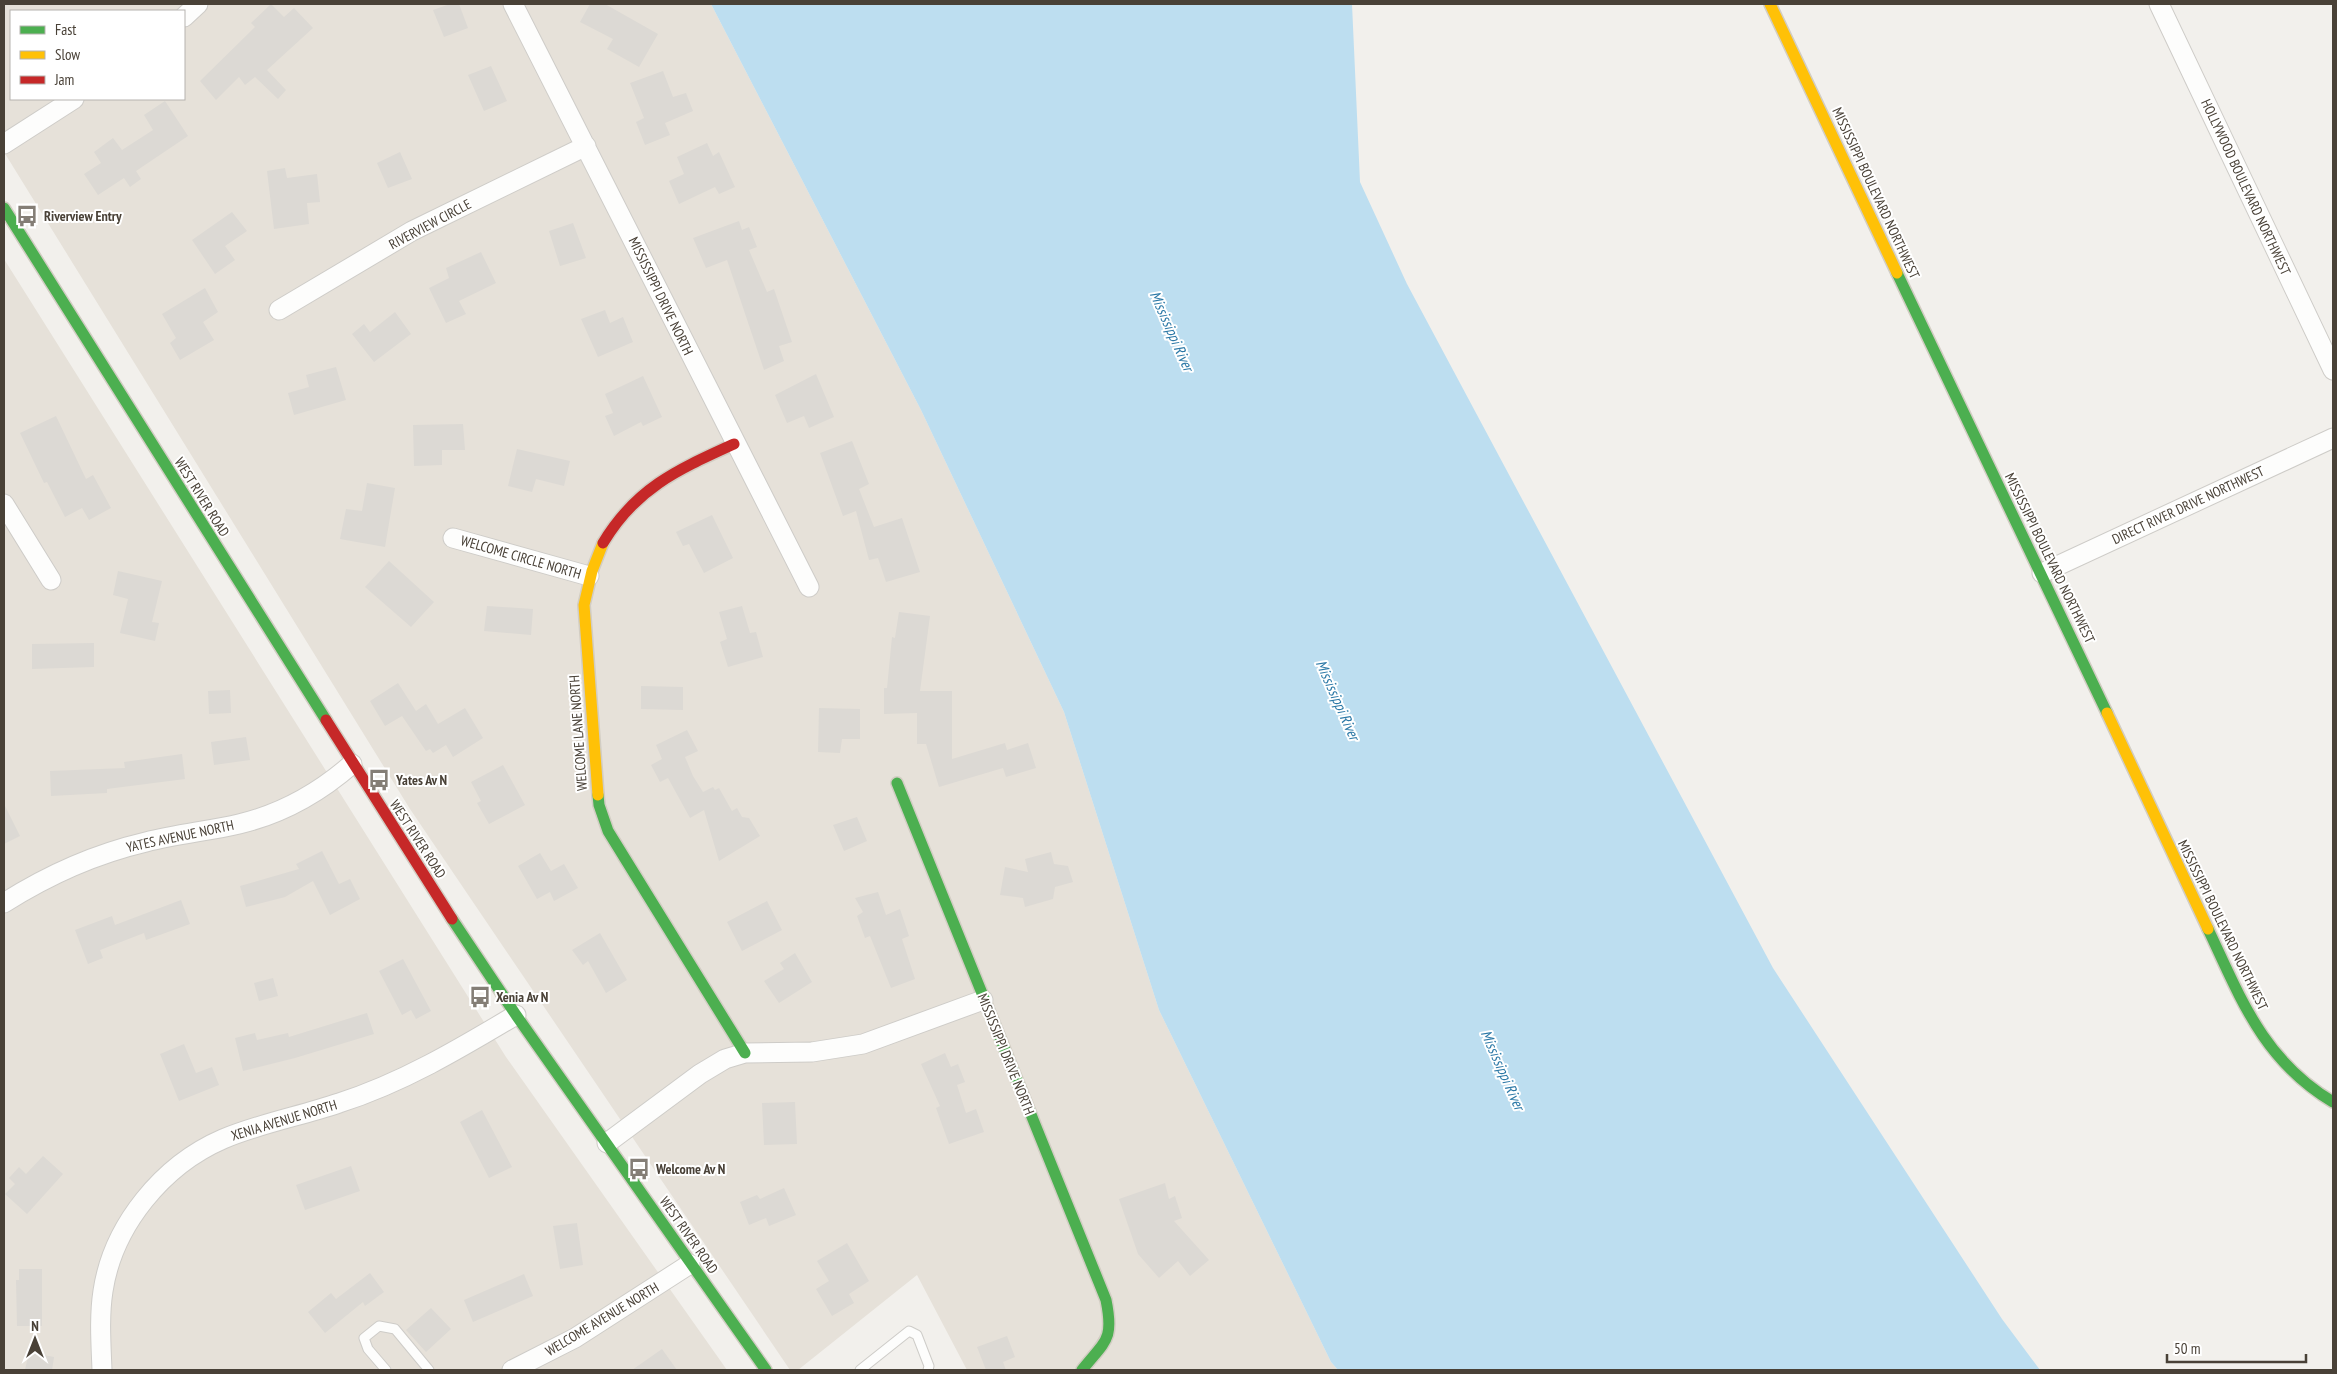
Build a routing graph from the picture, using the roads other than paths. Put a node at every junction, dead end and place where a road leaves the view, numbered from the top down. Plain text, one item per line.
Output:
1 (198, 4) edge
2 (513, 4) edge
3 (1770, 4) edge
4 (2159, 4) edge
5 (185, 16) edge
6 (72, 100) edge
7 (4, 144) edge
8 (586, 146) junction
9 (4, 208) edge
10 (279, 310) dead end
11 (2333, 370) edge
12 (2333, 438) edge
13 (734, 444) junction
14 (4, 504) edge
15 (453, 538) dead end
16 (2042, 573) junction
17 (589, 576) junction
18 (51, 580) dead end
19 (809, 588) dead end
20 (352, 764) junction
21 (897, 783) dead end
22 (4, 903) edge
23 (983, 1000) junction
24 (516, 1015) junction
25 (745, 1053) junction
26 (2333, 1102) edge
27 (607, 1143) junction
28 (690, 1264) junction
29 (102, 1370) edge
30 (386, 1370) edge
31 (429, 1370) edge
32 (512, 1370) edge
33 (766, 1370) edge
34 (860, 1370) edge
35 (928, 1370) edge
36 (1082, 1370) edge

1 - 5 street
2 - 8 street, MISSISSIPPI DRIVE NORTH
3 - 16 street, MISSISSIPPI BOULEVARD NORTHWEST
4 - 11 street, HOLLYWOOD BOULEVARD NORTHWEST
6 - 7 street
8 - 10 street, RIVERVIEW CIRCLE
8 - 13 street, MISSISSIPPI DRIVE NORTH
9 - 20 street, WEST RIVER ROAD
12 - 16 street, DIRECT RIVER DRIVE NORTHWEST
13 - 17 street, WELCOME LANE NORTH
13 - 19 street, MISSISSIPPI DRIVE NORTH
14 - 18 street
15 - 17 street, WELCOME CIRCLE NORTH
16 - 26 street, MISSISSIPPI BOULEVARD NORTHWEST
17 - 25 street, WELCOME LANE NORTH
20 - 22 street, YATES AVENUE NORTH
20 - 24 street, WEST RIVER ROAD
21 - 23 street, MISSISSIPPI DRIVE NORTH
23 - 25 street
23 - 36 street, MISSISSIPPI DRIVE NORTH
24 - 27 street, WEST RIVER ROAD
24 - 29 street, XENIA AVENUE NORTH
25 - 27 street
27 - 28 street, WEST RIVER ROAD
28 - 32 street, WELCOME AVENUE NORTH
28 - 33 street, WEST RIVER ROAD
30 - 31 lane
34 - 35 lane

